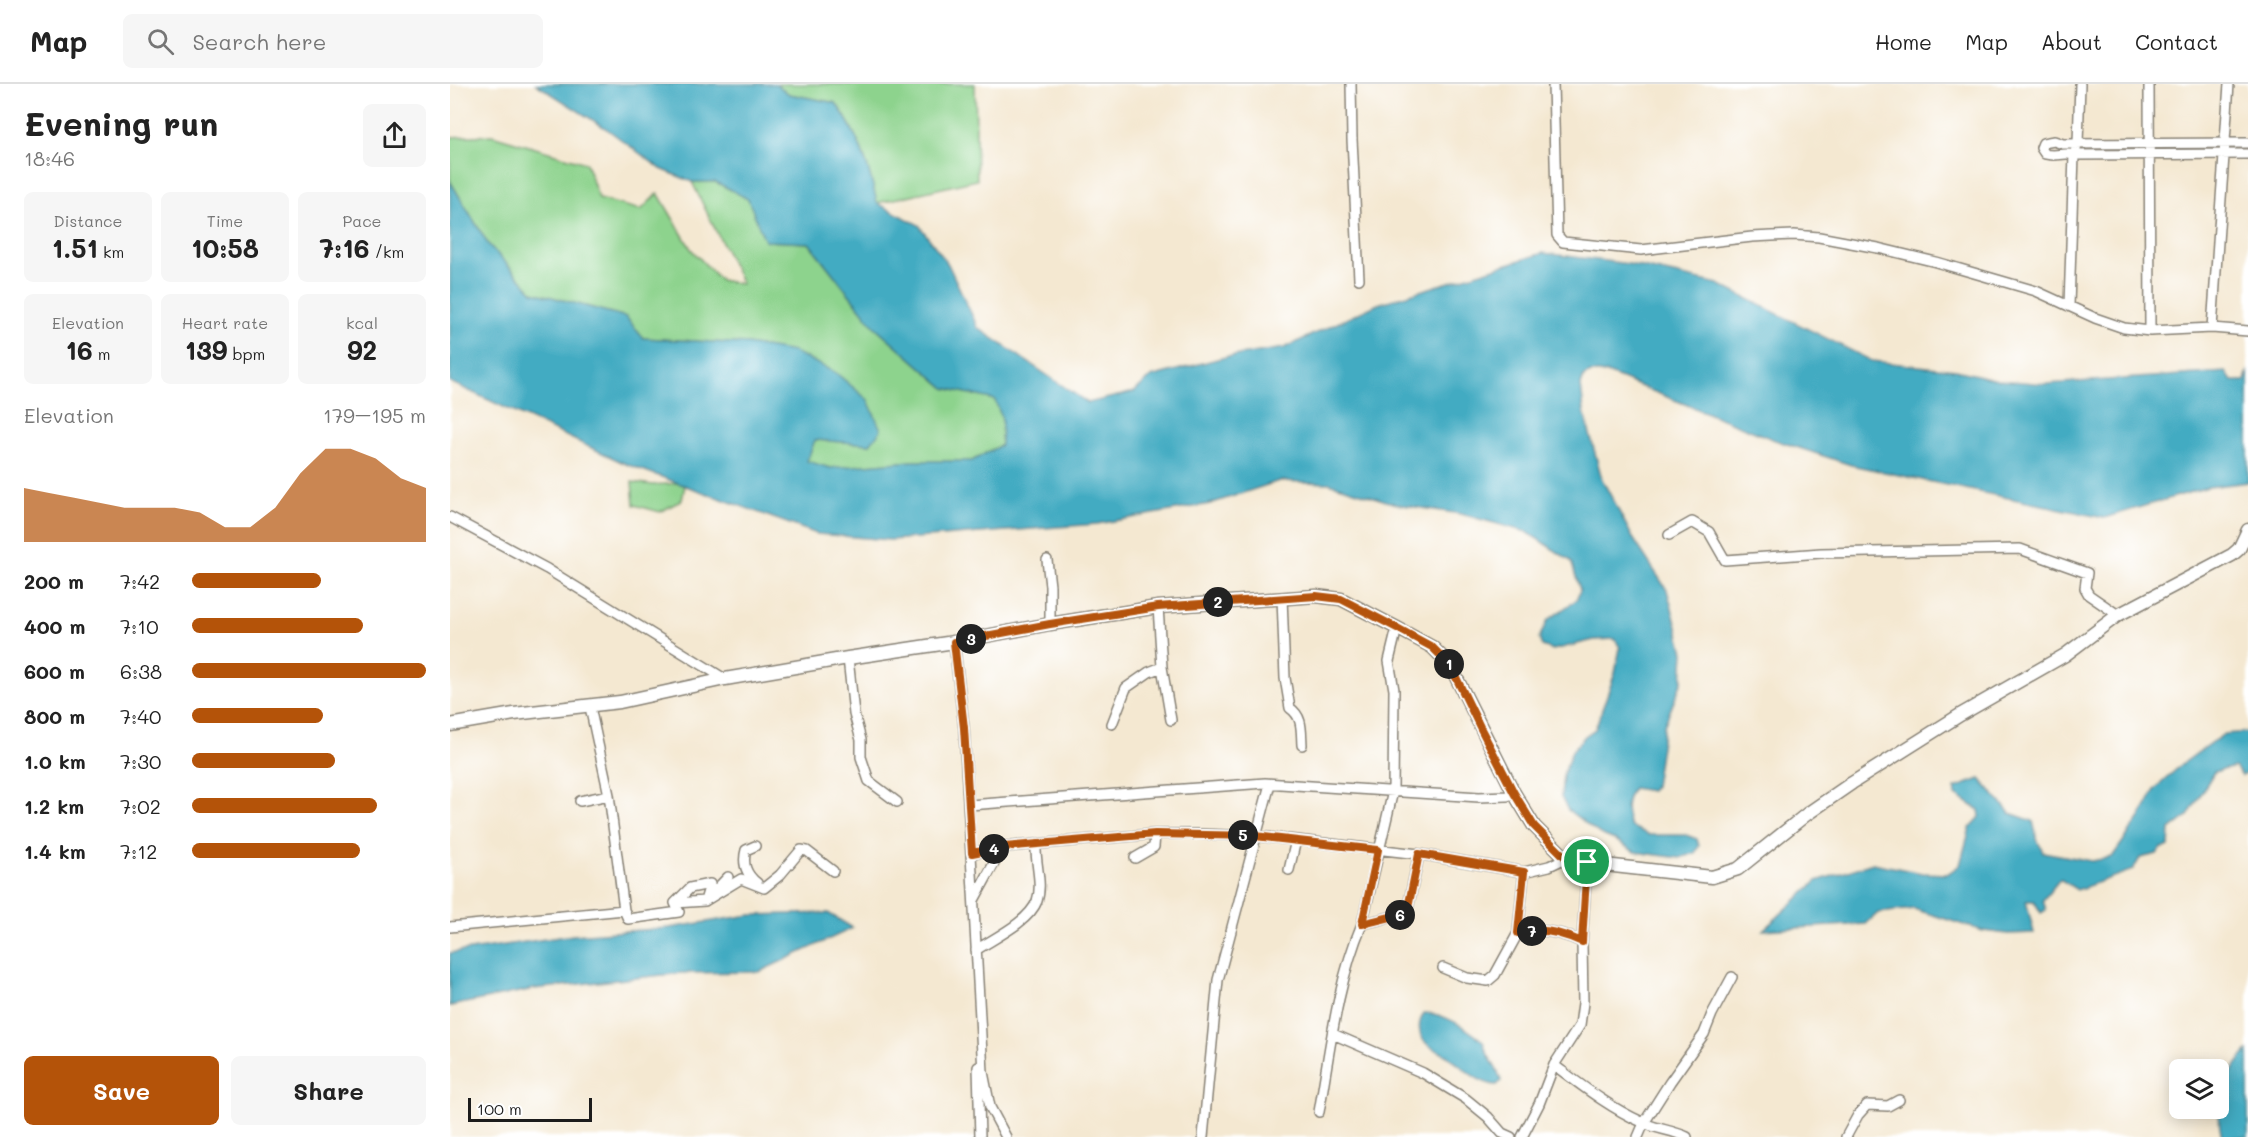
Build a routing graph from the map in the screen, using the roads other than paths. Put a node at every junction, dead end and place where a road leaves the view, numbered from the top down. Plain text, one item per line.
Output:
1 (1351, 84) edge
2 (1553, 84) edge
3 (2080, 84) edge
4 (2149, 84) edge
5 (2229, 84) edge
6 (2078, 143) junction
7 (2225, 143) junction
8 (2248, 143) edge
9 (2150, 148) junction
10 (2225, 154) junction
11 (2248, 154) edge
12 (2074, 155) junction
13 (1359, 279) dead end
14 (2069, 306) junction
15 (2212, 328) junction
16 (2150, 331) junction
17 (2248, 331) edge
18 (450, 517) edge
19 (2248, 530) edge
20 (1669, 535) dead end
21 (1047, 560) dead end
22 (1282, 597) junction
23 (1158, 607) junction
24 (2118, 615) junction
25 (1050, 624) junction
26 (1397, 628) junction
27 (954, 642) junction
28 (848, 658) junction
29 (1162, 667) junction
30 (725, 679) junction
31 (590, 707) junction
32 (1171, 720) dead end
33 (1112, 724) dead end
34 (450, 725) edge
35 (1302, 745) dead end
36 (1270, 784) junction
37 (1393, 791) junction
38 (1514, 793) junction
39 (609, 795) junction
40 (580, 801) dead end
41 (897, 802) dead end
42 (969, 805) junction
43 (1155, 834) junction
44 (1255, 836) junction
45 (1296, 840) junction
46 (1036, 845) junction
47 (755, 846) dead end
48 (1004, 847) junction
49 (1378, 850) junction
50 (972, 853) junction
51 (1419, 854) junction
52 (1135, 858) dead end
53 (1566, 858) junction
54 (1587, 862) junction
55 (1289, 870) dead end
56 (833, 872) dead end
57 (1524, 872) junction
58 (728, 877) dead end
59 (764, 888) junction
60 (974, 900) junction
61 (705, 901) junction
62 (675, 903) junction
63 (624, 910) junction
64 (1362, 924) junction
65 (450, 927) edge
66 (1518, 933) junction
67 (1582, 942) junction
68 (976, 950) junction
69 (1443, 968) dead end
70 (1732, 977) dead end
71 (982, 1032) junction
72 (1333, 1034) junction
73 (1554, 1065) junction
74 (1899, 1100) dead end
75 (1319, 1112) dead end
76 (1644, 1123) junction
77 (980, 1137) edge
78 (1006, 1137) edge
79 (1203, 1137) edge
80 (1511, 1137) edge
81 (1522, 1137) edge
82 (1638, 1137) edge
83 (1687, 1137) edge
84 (1846, 1137) edge

1 - 13 street
2 - 14 street
3 - 6 street
4 - 9 street
5 - 7 street
6 - 9 street
6 - 12 street
6 - 12 street
7 - 8 street
7 - 9 street
7 - 10 street
9 - 10 street
9 - 12 street
9 - 16 street
10 - 11 street
10 - 15 street
12 - 14 street
14 - 16 street
15 - 16 street
15 - 17 street
18 - 30 street
19 - 24 main road
20 - 24 street
21 - 25 street
22 - 23 main road
22 - 26 main road
22 - 35 street
23 - 25 main road
23 - 29 street
24 - 54 main road
25 - 27 main road
26 - 37 street
26 - 38 main road
27 - 28 main road
27 - 42 street
28 - 30 main road
28 - 41 street
29 - 32 street
29 - 33 street
30 - 31 main road
31 - 34 main road
31 - 39 street
36 - 37 street
36 - 42 street
36 - 44 street
37 - 38 street
37 - 49 street
38 - 53 main road
39 - 40 street
39 - 63 street
42 - 50 street
43 - 44 street
43 - 46 street
43 - 52 street
44 - 45 street
44 - 79 street
45 - 49 street
45 - 55 street
46 - 48 street
46 - 68 street
47 - 59 street
48 - 50 street
48 - 60 street
49 - 51 street
49 - 64 street
50 - 60 street
51 - 57 street
51 - 64 street
53 - 54 main road
53 - 57 street
54 - 67 street
56 - 59 street
57 - 66 street
58 - 61 street
59 - 61 street
60 - 68 street
61 - 62 street
61 - 62 street
62 - 63 street
63 - 65 street
64 - 72 street
66 - 67 street
66 - 69 street
67 - 73 street
68 - 71 street
70 - 76 street
71 - 77 street
71 - 78 street
72 - 75 street
72 - 80 street
73 - 76 street
73 - 81 street
74 - 84 street
76 - 82 street
76 - 83 street

